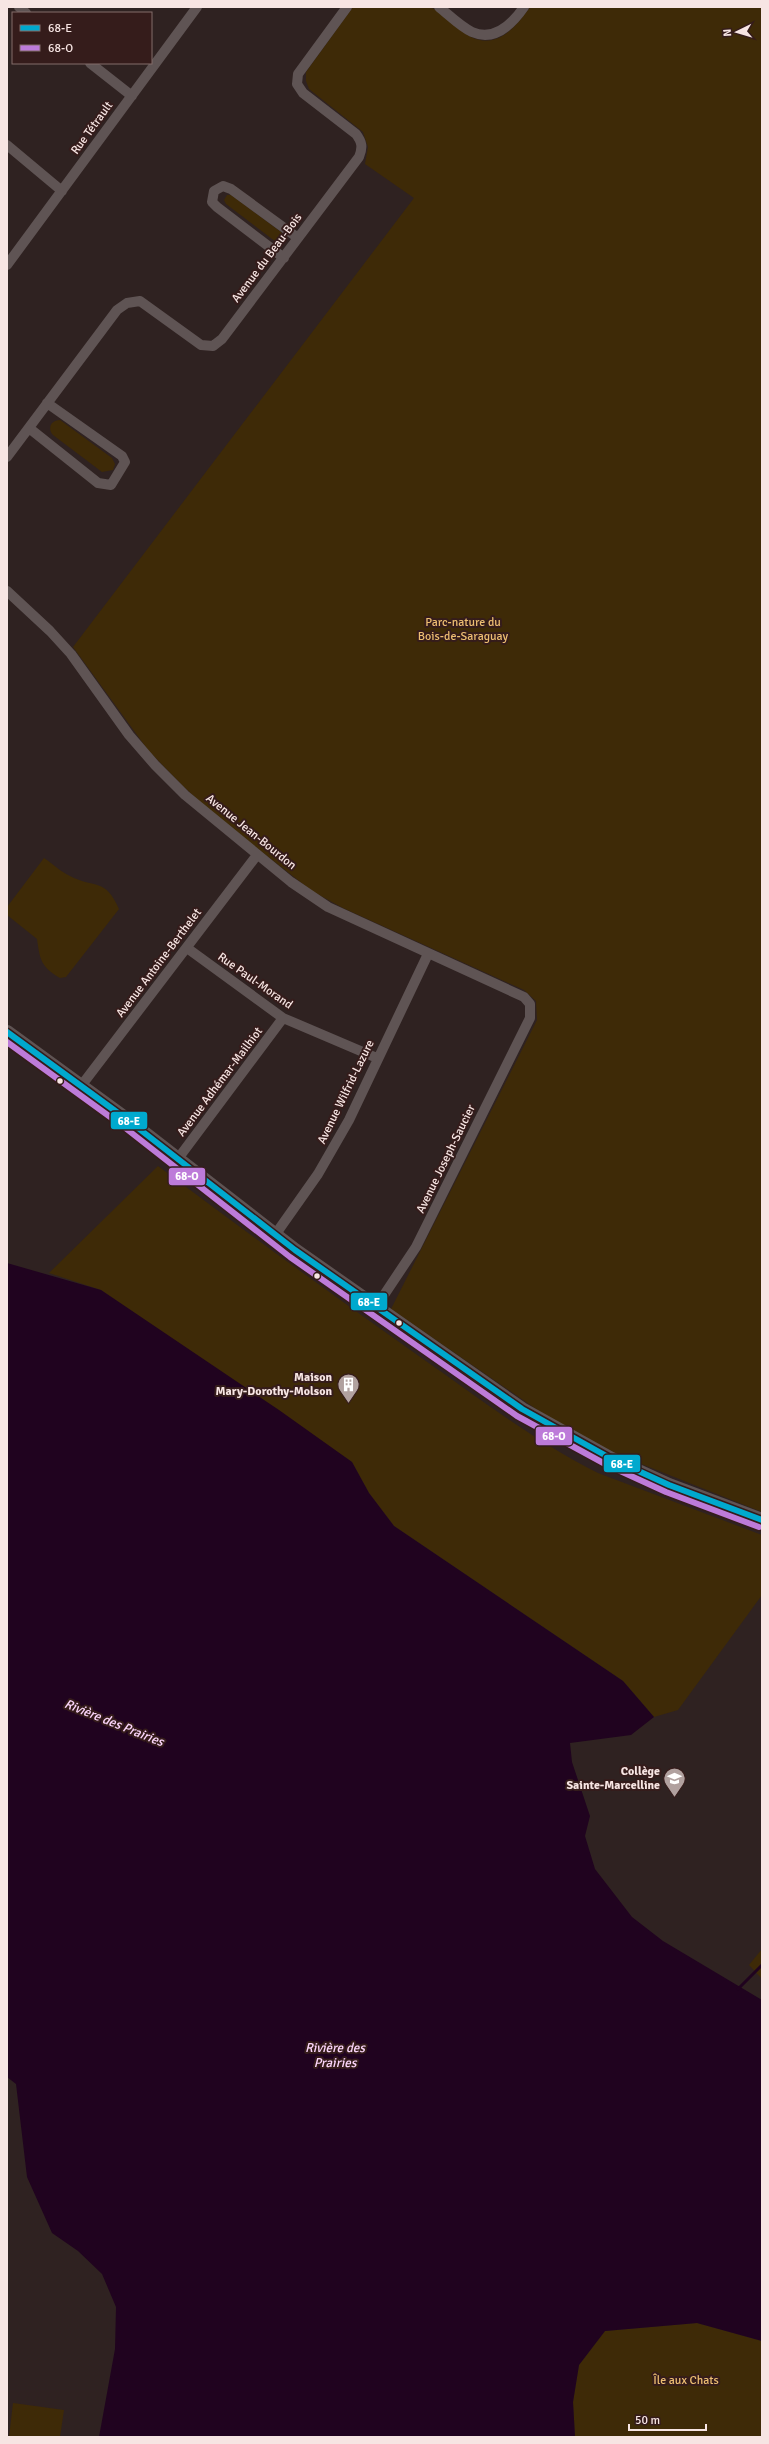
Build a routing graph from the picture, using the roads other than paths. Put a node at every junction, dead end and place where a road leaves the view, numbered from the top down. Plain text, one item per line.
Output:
1 (197, 7) edge
2 (347, 7) edge
3 (439, 7) edge
4 (524, 7) edge
5 (91, 64) edge
6 (132, 96) junction
7 (7, 145) edge
8 (62, 191) junction
9 (298, 238) junction
10 (284, 258) junction
11 (7, 265) edge
12 (47, 403) junction
13 (29, 428) junction
14 (7, 457) edge
15 (7, 591) edge
16 (258, 855) junction
17 (187, 948) junction
18 (428, 954) junction
19 (283, 1018) junction
20 (530, 1018) joint
21 (7, 1032) edge
22 (377, 1058) junction
23 (81, 1086) junction
24 (178, 1160) junction
25 (275, 1235) junction
26 (376, 1307) junction
27 (762, 1520) edge

1 - 6 street, Rue Tétrault
2 - 9 street, Avenue du Beau-Bois
3 - 4 street
5 - 6 street
6 - 8 street, Rue Tétrault
7 - 8 street
8 - 11 street, Rue Tétrault
9 - 10 street, Avenue du Beau-Bois
9 - 10 street
10 - 12 street, Avenue du Beau-Bois
12 - 13 street, Avenue du Beau-Bois
12 - 13 street
13 - 14 street, Avenue du Beau-Bois
15 - 16 street, Avenue Jean-Bourdon
16 - 17 street, Avenue Antoine-Berthelet
16 - 18 street, Avenue Jean-Bourdon
17 - 19 street, Rue Paul-Morand
17 - 23 street, Avenue Antoine-Berthelet
18 - 20 street, Avenue Jean-Bourdon
18 - 22 street, Avenue Wilfrid-Lazure
19 - 22 street, Rue Paul-Morand
19 - 24 street, Avenue Adhémar-Mailhiot
20 - 26 street, Avenue Joseph-Saucier
21 - 23 street
22 - 25 street, Avenue Wilfrid-Lazure
23 - 24 street
24 - 25 street
25 - 26 street
26 - 27 street

